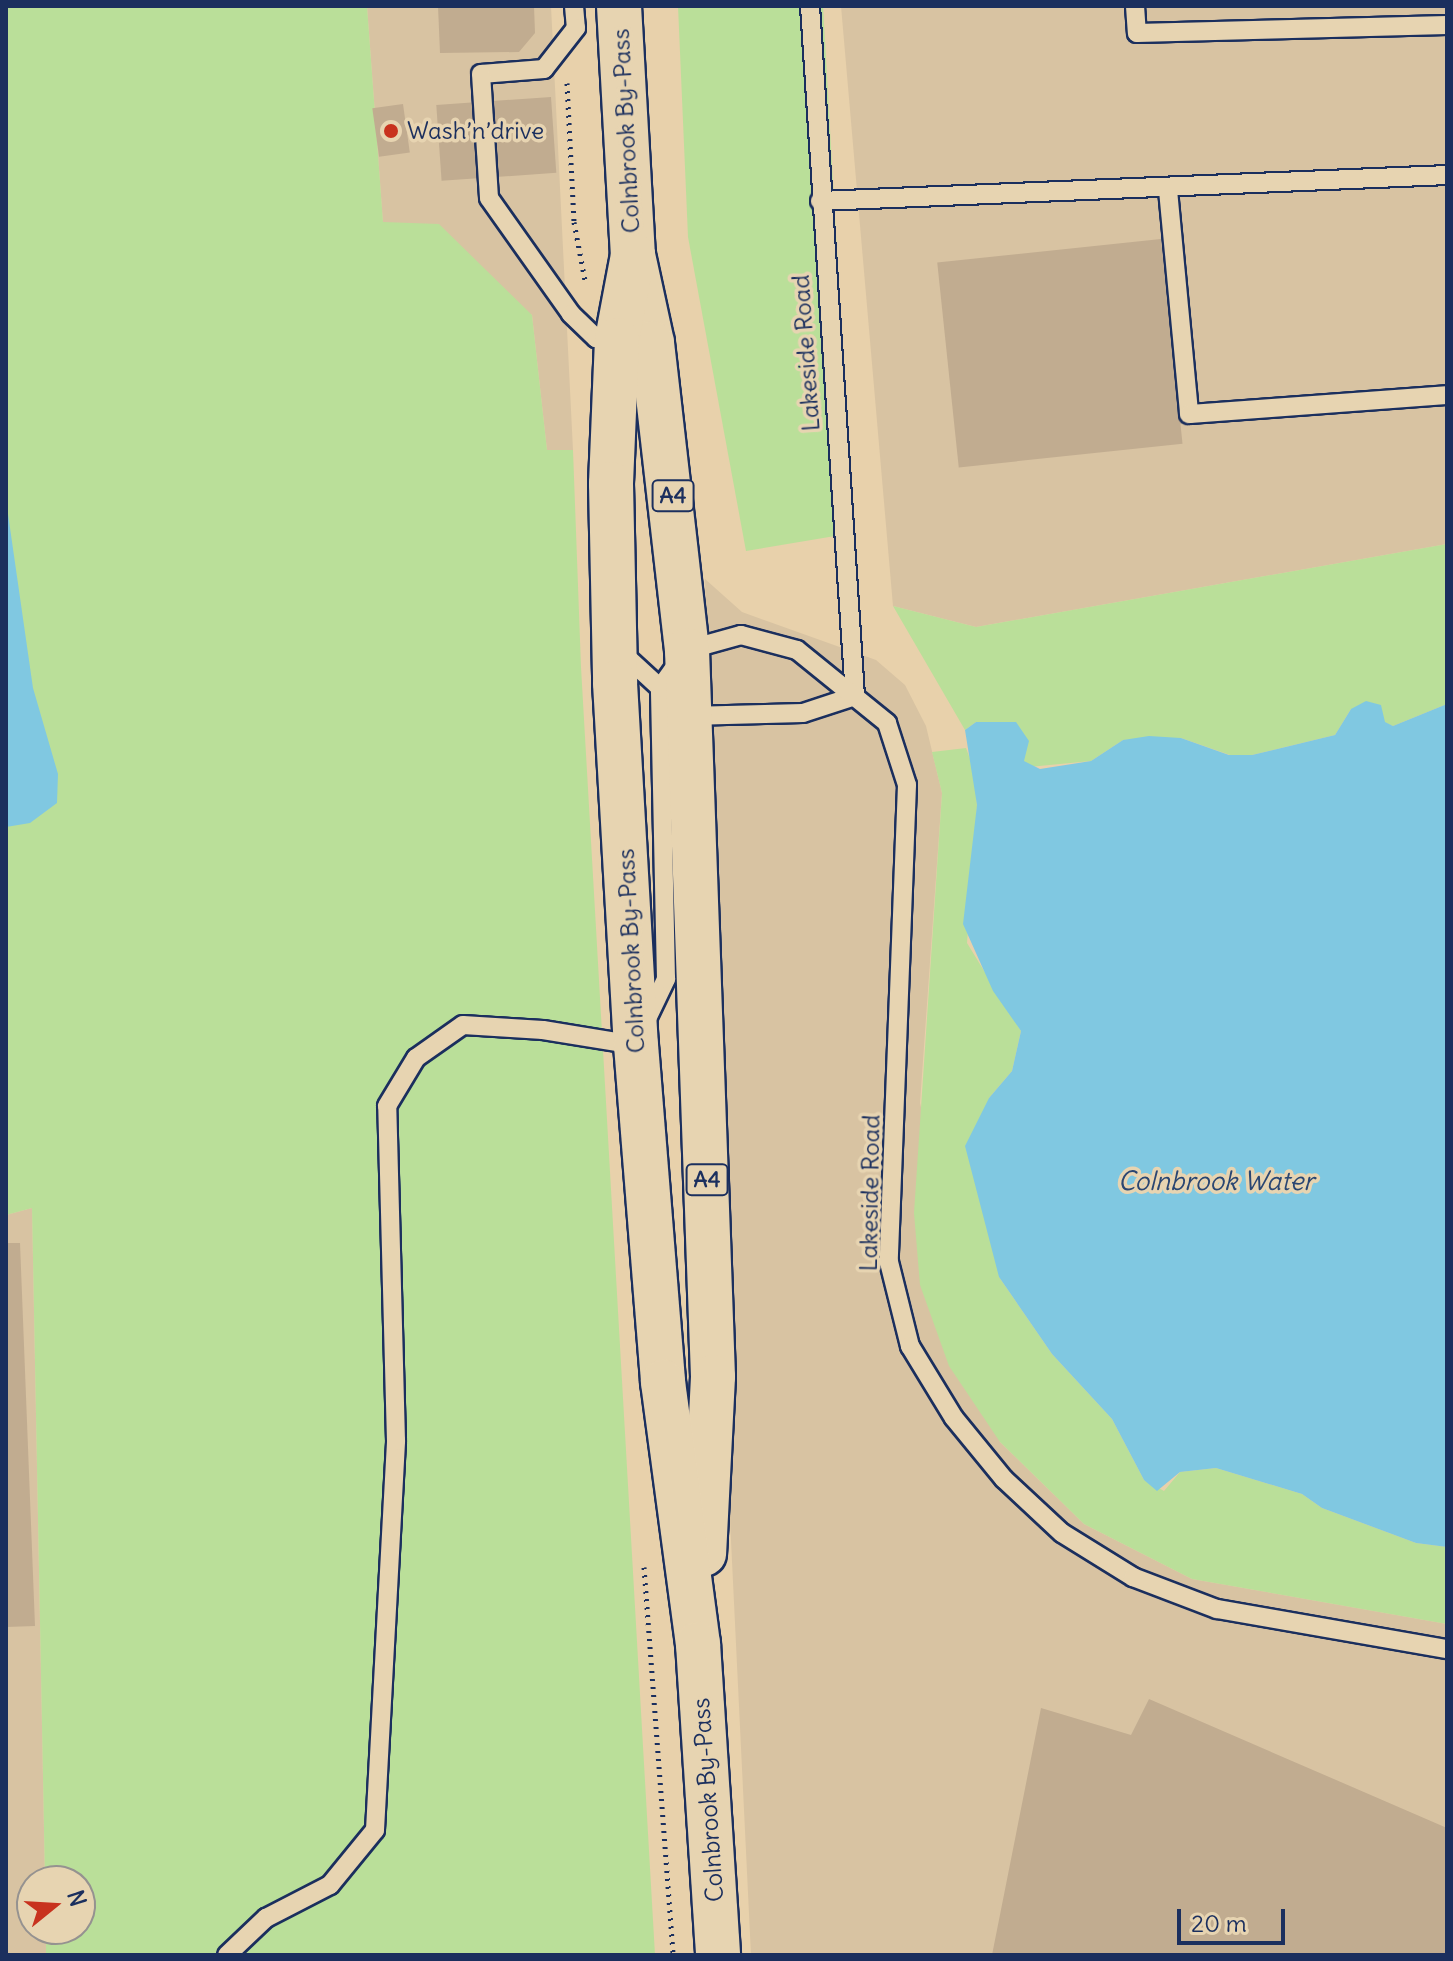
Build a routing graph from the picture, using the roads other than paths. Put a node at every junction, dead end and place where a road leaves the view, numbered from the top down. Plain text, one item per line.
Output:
1 (574, 6) edge
2 (619, 6) edge
3 (810, 6) edge
4 (1135, 6) edge
5 (1447, 25) edge
6 (1447, 175) edge
7 (1168, 190) junction
8 (820, 201) junction
9 (635, 341) junction
10 (1447, 395) edge
11 (614, 645) junction
12 (687, 650) junction
13 (855, 696) junction
14 (675, 702) junction
15 (636, 1045) junction
16 (698, 1644) junction
17 (1447, 1649) edge
18 (227, 1955) edge
19 (718, 1955) edge

1 - 9 lane
2 - 9 highway, Colnbrook By-Pass / A4
3 - 8 lane, Lakeside Road
4 - 5 lane
6 - 7 lane
7 - 8 lane
7 - 10 lane
8 - 13 lane, Lakeside Road
9 - 11 highway, Colnbrook By-Pass / A4
9 - 12 highway, Colnbrook By-Pass / A4
11 - 14 lane
11 - 15 highway, Colnbrook By-Pass / A4
12 - 13 lane, Lakeside Road
12 - 14 highway, Colnbrook By-Pass / A4
13 - 14 lane
13 - 17 lane, Lakeside Road
14 - 15 lane
14 - 16 highway, Colnbrook By-Pass / A4
15 - 16 highway, Colnbrook By-Pass / A4
15 - 18 lane
16 - 19 highway, Colnbrook By-Pass / A4

